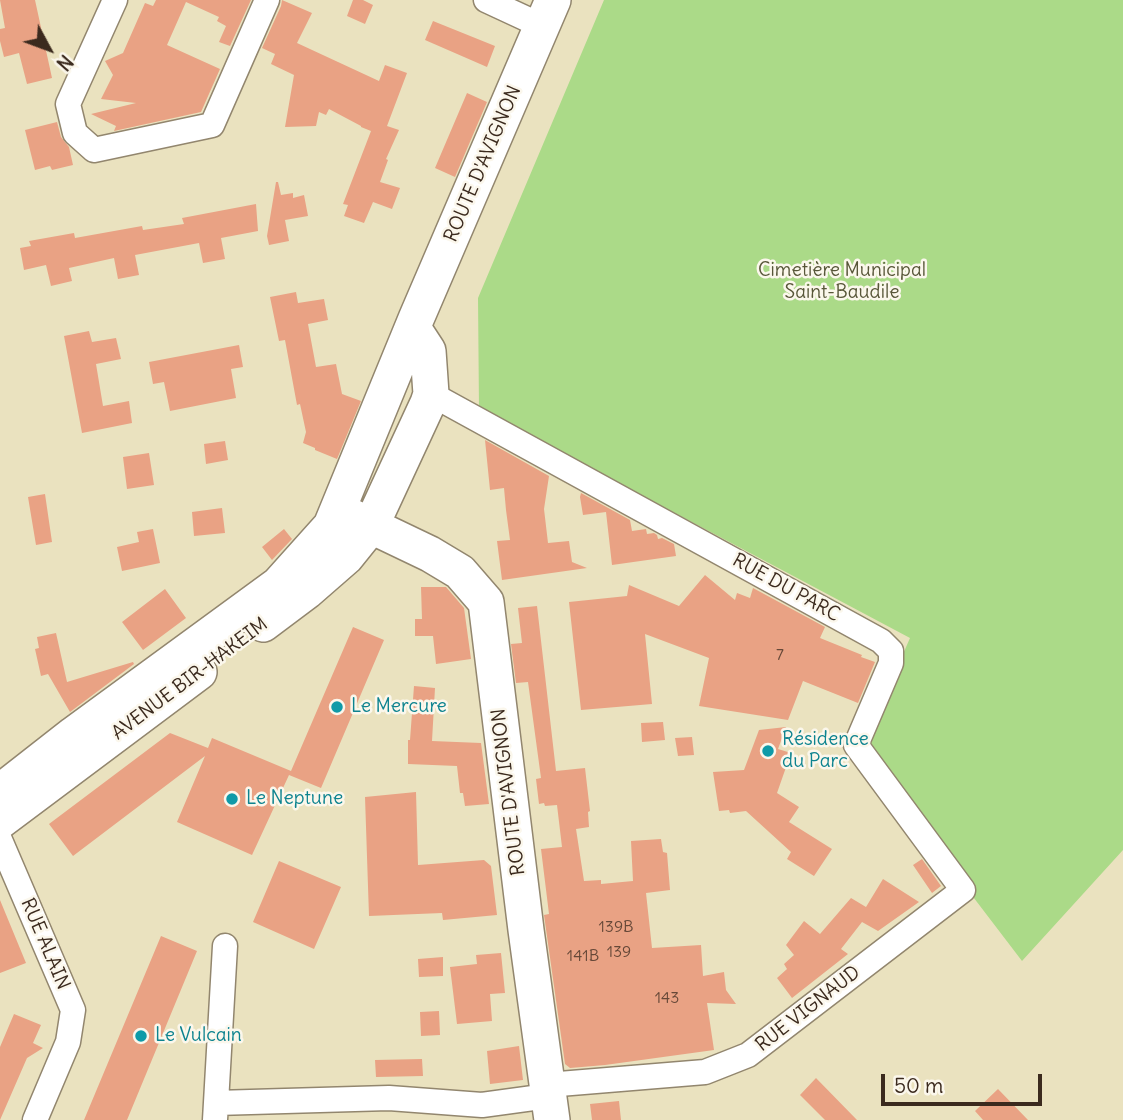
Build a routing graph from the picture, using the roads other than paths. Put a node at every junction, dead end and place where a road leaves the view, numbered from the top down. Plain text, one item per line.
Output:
1 (115, 0) edge
2 (267, 0) edge
3 (486, 0) edge
4 (548, 13) edge
5 (413, 328) junction
6 (430, 394) junction
7 (338, 510) junction
8 (371, 526) junction
9 (0, 792) edge
10 (0, 821) edge
11 (0, 840) edge
12 (963, 890) joint
13 (225, 946) dead end
14 (549, 1100) edge
15 (216, 1111) edge
16 (35, 1120) edge

1 - 2 street
3 - 4 street
4 - 5 main road, ROUTE D'AVIGNON
5 - 6 main road
5 - 7 main road, ROUTE D'AVIGNON
6 - 8 main road
6 - 12 street, RUE DU PARC
7 - 8 main road, ROUTE D'AVIGNON
7 - 9 main road, AVENUE BIR-HAKEIM
8 - 10 main road, AVENUE BIR-HAKEIM
8 - 14 main road, ROUTE D'AVIGNON
11 - 16 street, RUE ALAIN
12 - 14 street, RUE VIGNAUD
13 - 15 street
14 - 15 street, RUE VIGNAUD

